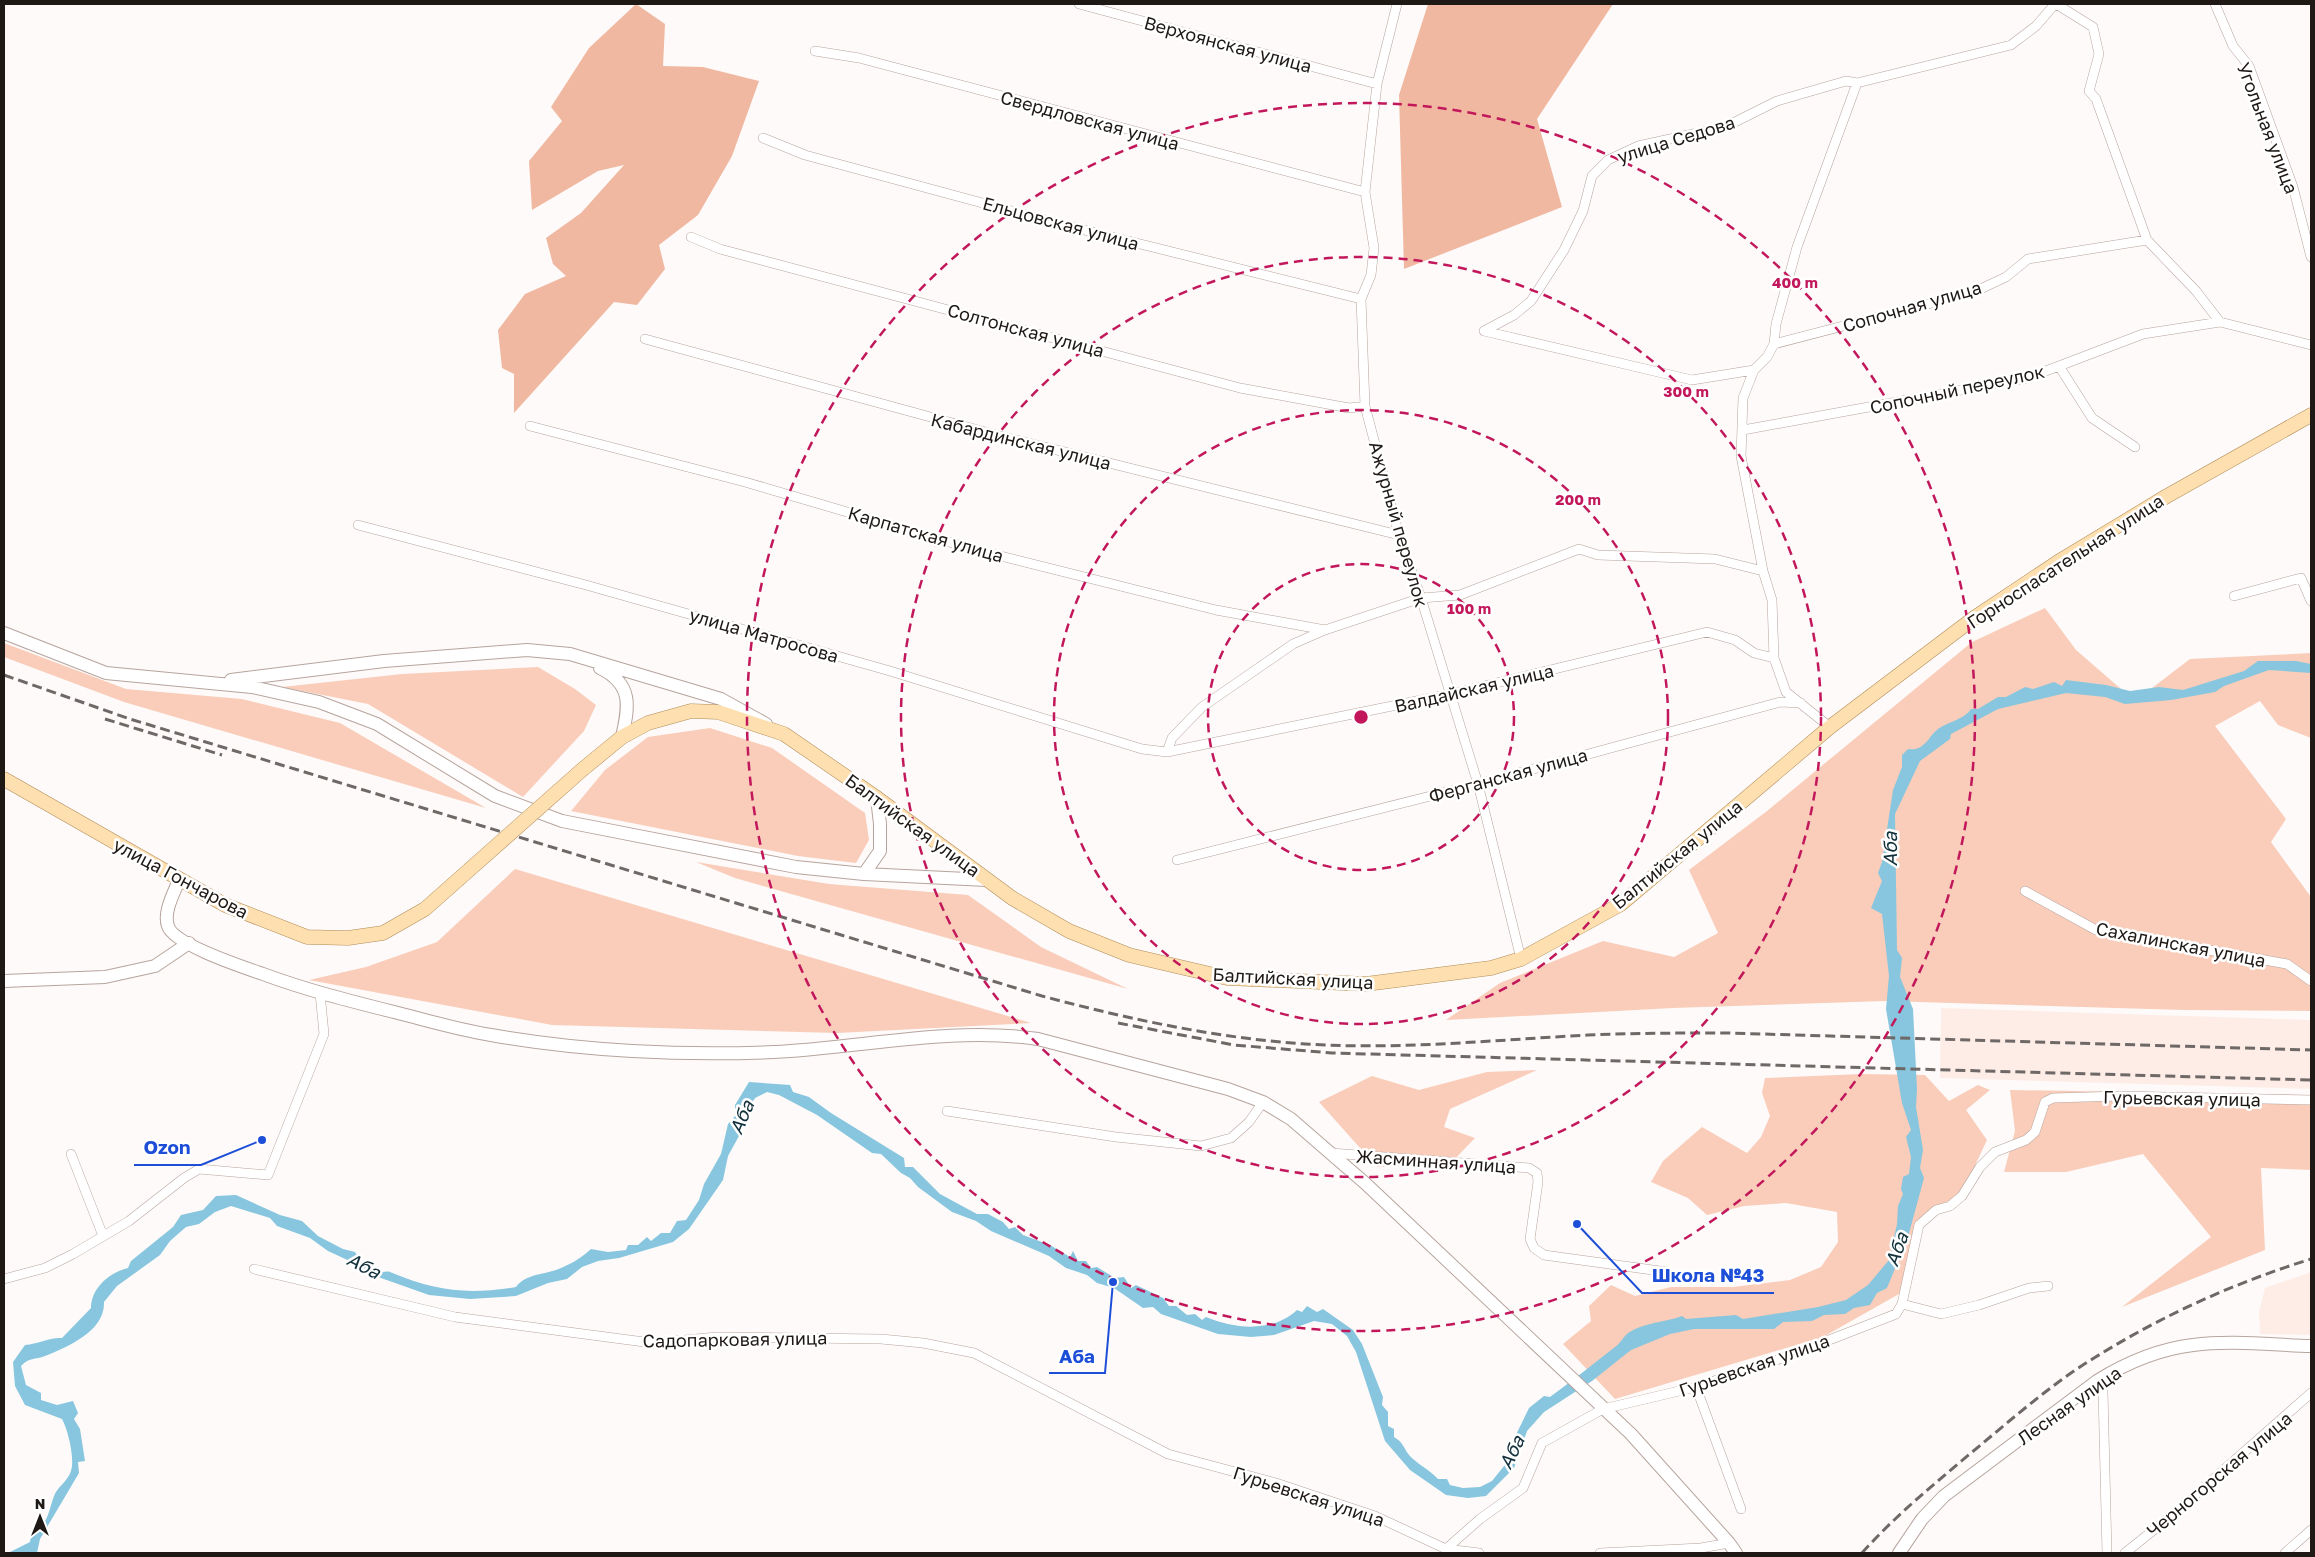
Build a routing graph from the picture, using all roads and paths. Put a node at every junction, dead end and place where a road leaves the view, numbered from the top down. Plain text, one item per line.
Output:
1 (1079, 4) edge
2 (1397, 4) edge
3 (2056, 4) edge
4 (2215, 4) edge
5 (815, 51) dead end
6 (1378, 84) junction
7 (1857, 84) junction
8 (763, 138) dead end
9 (1365, 192) junction
10 (691, 237) dead end
11 (2147, 240) junction
12 (2311, 257) edge
13 (1361, 299) junction
14 (2220, 322) junction
15 (645, 339) dead end
16 (1774, 344) junction
17 (2311, 345) edge
18 (2059, 366) junction
19 (1754, 370) junction
20 (1365, 406) junction
21 (2311, 415) edge
22 (530, 426) dead end
23 (1744, 430) junction
24 (2135, 447) dead end
25 (358, 526) dead end
26 (1399, 534) junction
27 (1763, 571) junction
28 (2234, 596) dead end
29 (1421, 598) junction
30 (2311, 601) edge
31 (1325, 630) junction
32 (4, 633) edge
33 (570, 654) junction
34 (1774, 658) junction
35 (208, 682) junction
36 (1451, 694) junction
37 (1801, 703) junction
38 (1830, 727) junction
39 (784, 734) junction
40 (622, 737) junction
41 (1167, 752) junction
42 (583, 769) joint
43 (4, 779) edge
44 (1478, 784) junction
45 (876, 798) junction
46 (1177, 860) dead end
47 (864, 874) junction
48 (179, 880) junction
49 (987, 880) junction
50 (2025, 891) dead end
51 (189, 943) junction
52 (1521, 959) junction
53 (4, 981) edge
54 (2311, 981) edge
55 (320, 994) junction
56 (2311, 1100) edge
57 (1263, 1102) junction
58 (947, 1111) dead end
59 (1331, 1153) junction
60 (71, 1154) dead end
61 (103, 1236) junction
62 (254, 1269) dead end
63 (1667, 1272) dead end
64 (4, 1279) edge
65 (2048, 1286) dead end
66 (1902, 1304) junction
67 (2311, 1346) edge
68 (2097, 1381) junction
69 (1696, 1387) junction
70 (2311, 1393) edge
71 (1599, 1405) junction
72 (1168, 1454) joint
73 (1741, 1509) dead end
74 (2311, 1530) edge
75 (1732, 1548) edge
76 (1446, 1549) junction
77 (1479, 1553) edge
78 (1600, 1553) edge
79 (1899, 1553) edge
80 (2107, 1553) edge
81 (2125, 1553) edge
82 (2285, 1553) edge

1 - 6 street, Верхоянская улица
2 - 6 street
3 - 7 street, улица Седова
3 - 11 street
4 - 12 street, Угольная улица
5 - 9 street, Свердловская улица
6 - 9 street
7 - 16 street
7 - 19 street, улица Седова
8 - 13 street, Ельцовская улица
9 - 13 street
10 - 20 street, Солтонская улица
11 - 14 street
11 - 16 street, Сопочная улица
13 - 20 street, Ажурный переулок
14 - 17 street
14 - 18 street
15 - 26 street, Кабардинская улица
16 - 19 street
18 - 23 street, Сопочный переулок
18 - 24 street, Сопочный переулок
19 - 23 street
20 - 26 street, Ажурный переулок
21 - 38 main road, Горноспасательная улица
22 - 31 street, Карпатская улица
23 - 27 street
25 - 41 street, улица Матросова
26 - 29 street, Ажурный переулок
27 - 29 street, Карпатская улица
27 - 34 street
28 - 30 street
29 - 31 street, Карпатская улица
29 - 36 street, Ажурный переулок
31 - 41 street, Карпатская улица
32 - 35 main road
33 - 35 main road
33 - 39 main road
33 - 40 main road
34 - 36 street, Валдайская улица
34 - 37 street
35 - 47 main road
36 - 41 street, Валдайская улица
36 - 44 street, Ажурный переулок
37 - 38 street
37 - 44 street, Ферганская улица
38 - 52 main road, Балтийская улица
39 - 40 main road, Балтийская улица
39 - 45 main road, Балтийская улица
40 - 42 main road, Балтийская улица
42 - 48 main road, улица Гончарова, bridge
43 - 48 main road, улица Гончарова
44 - 46 street, Ферганская улица
44 - 52 street, Ажурный переулок
45 - 47 main road
45 - 49 main road, Балтийская улица
47 - 49 main road
48 - 51 main road
49 - 52 main road, Балтийская улица
50 - 54 street, Сахалинская улица
51 - 53 main road
51 - 55 main road
55 - 57 main road
55 - 61 street
56 - 66 street, Гурьевская улица
57 - 58 street
57 - 59 main road
59 - 63 street, Жасминная улица
59 - 71 main road
60 - 61 street
61 - 64 street
62 - 72 street, Садопарковая улица
65 - 66 street
66 - 69 street, Гурьевская улица
67 - 68 main road, Лесная улица
68 - 79 main road, Лесная улица
68 - 80 street
69 - 71 street, Гурьевская улица
69 - 73 street
70 - 81 street, Черногорская улица
71 - 75 main road
71 - 76 street, Гурьевская улица
72 - 76 street, Гурьевская улица
74 - 82 street
75 - 78 street
76 - 77 street, Гурьевская улица

